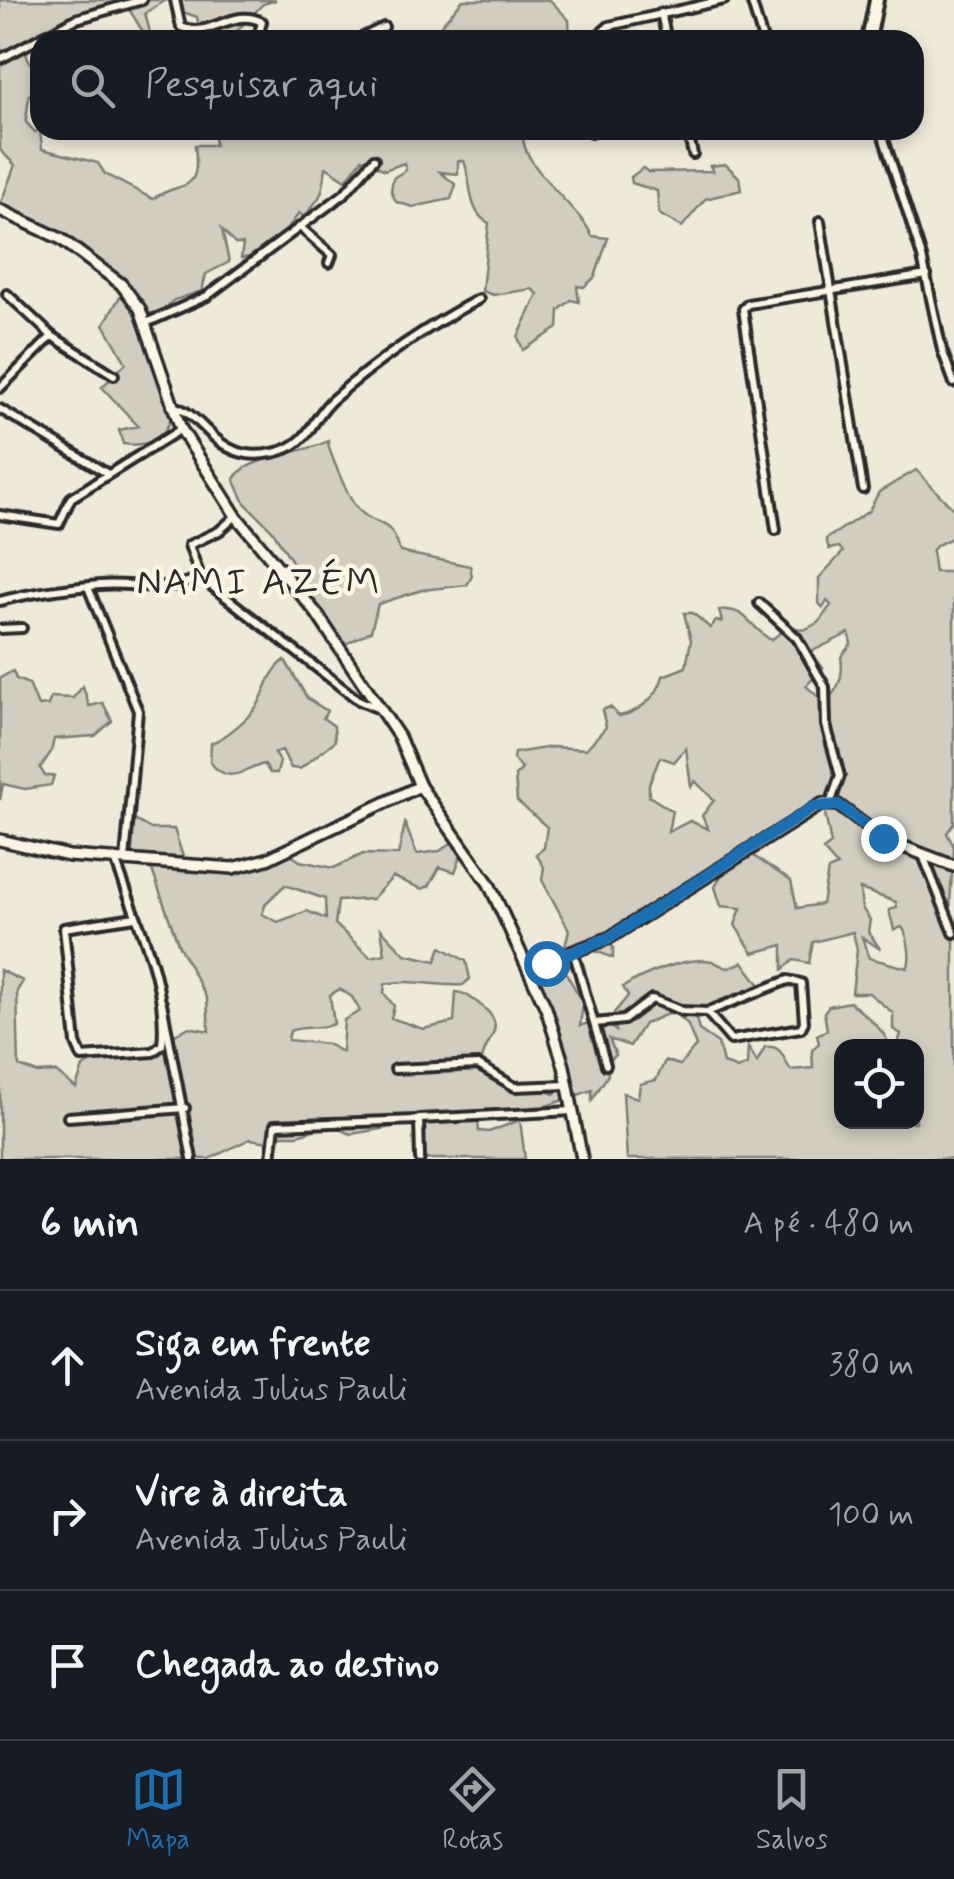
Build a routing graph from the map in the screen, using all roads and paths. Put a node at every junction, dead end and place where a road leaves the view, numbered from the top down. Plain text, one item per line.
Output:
1 (142, 0) edge
2 (175, 0) edge
3 (724, 0) edge
4 (751, 0) edge
5 (876, 0) edge
6 (661, 13) junction
7 (384, 28) dead end
8 (55, 30) edge
9 (192, 30) edge
10 (208, 30) edge
11 (260, 30) edge
12 (380, 30) edge
13 (604, 30) edge
14 (665, 30) edge
15 (760, 30) edge
16 (870, 30) edge
17 (30, 43) edge
18 (0, 59) edge
19 (690, 140) edge
20 (884, 140) edge
21 (693, 154) dead end
22 (374, 158) dead end
23 (0, 210) edge
24 (820, 221) dead end
25 (300, 227) junction
26 (328, 263) dead end
27 (927, 275) junction
28 (832, 290) junction
29 (7, 294) dead end
30 (479, 299) dead end
31 (146, 323) junction
32 (52, 336) junction
33 (114, 375) dead end
34 (954, 382) edge
35 (0, 388) edge
36 (170, 406) junction
37 (0, 409) edge
38 (181, 428) junction
39 (108, 474) junction
40 (863, 489) dead end
41 (0, 515) edge
42 (236, 516) junction
43 (776, 530) dead end
44 (200, 577) junction
45 (88, 587) junction
46 (0, 601) edge
47 (759, 604) dead end
48 (22, 628) dead end
49 (0, 629) edge
50 (378, 708) junction
51 (420, 786) junction
52 (830, 804) junction
53 (0, 840) edge
54 (924, 858) junction
55 (120, 860) junction
56 (954, 866) edge
57 (135, 917) junction
58 (954, 933) edge
59 (574, 954) junction
60 (530, 968) junction
61 (158, 992) junction
62 (707, 1012) junction
63 (594, 1023) junction
64 (606, 1065) dead end
65 (395, 1069) dead end
66 (568, 1086) junction
67 (185, 1108) junction
68 (572, 1111) junction
69 (68, 1116) dead end
70 (417, 1120) junction
71 (192, 1159) edge
72 (271, 1159) edge
73 (420, 1159) edge
74 (582, 1159) edge

1 - 8 street
2 - 9 street
3 - 6 street
4 - 15 street
5 - 16 street
6 - 13 street
6 - 14 street
7 - 12 street
10 - 11 street
17 - 18 street
19 - 21 street
20 - 27 street
22 - 25 street
23 - 31 street
24 - 28 street
25 - 26 street
25 - 31 street
27 - 28 street
27 - 34 street
28 - 40 street
28 - 43 street
29 - 32 street
30 - 36 street
31 - 36 street
32 - 33 street
32 - 35 street
36 - 38 street
37 - 39 street
38 - 39 street
38 - 42 street
39 - 41 street
42 - 44 street
42 - 50 street
44 - 45 street
44 - 50 street
45 - 46 street
45 - 55 street
47 - 52 street
48 - 49 street
50 - 51 street
51 - 55 street
51 - 60 street
52 - 54 street
52 - 59 street
53 - 55 street
54 - 56 street
54 - 58 street
55 - 57 street
57 - 61 street
57 - 61 street
59 - 60 street
59 - 63 street
60 - 66 street
61 - 67 street
62 - 62 street
62 - 63 street
63 - 64 street
65 - 66 street
66 - 68 street
67 - 69 street
67 - 71 street
68 - 70 street
68 - 74 street
70 - 72 street
70 - 73 street

